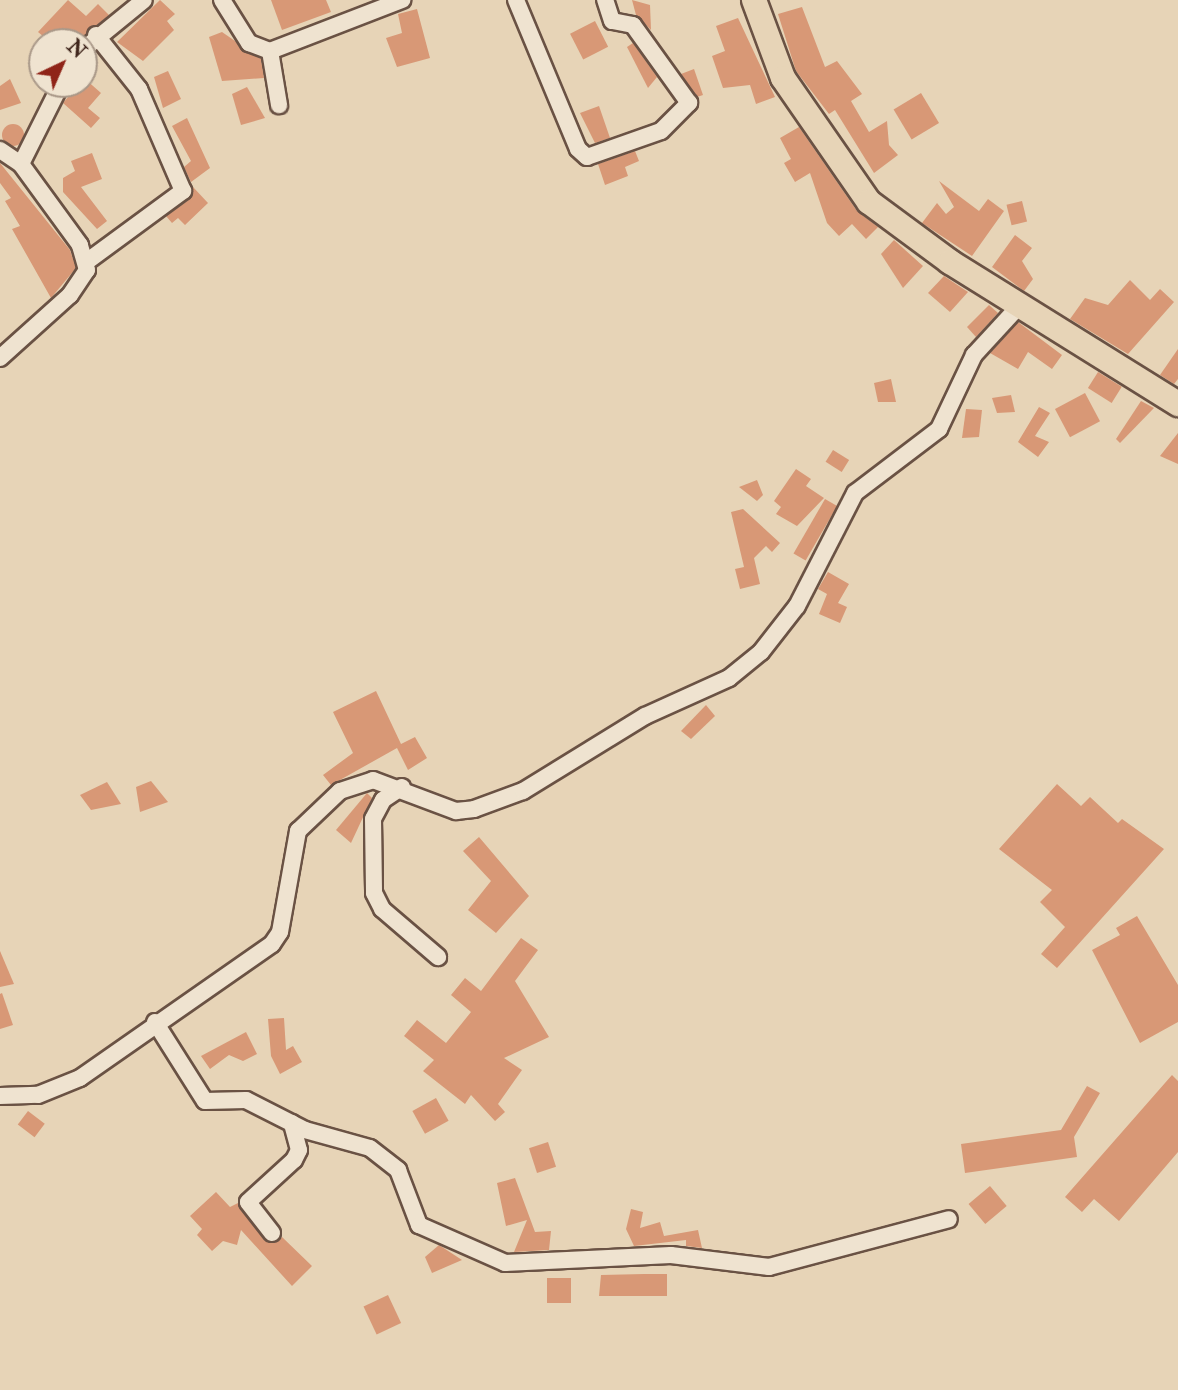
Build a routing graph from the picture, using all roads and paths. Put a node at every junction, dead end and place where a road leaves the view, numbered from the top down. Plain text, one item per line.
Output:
1 (144, 0) edge
2 (222, 0) edge
3 (402, 0) edge
4 (516, 0) edge
5 (605, 0) edge
6 (754, 0) edge
7 (98, 34) edge
8 (98, 38) edge
9 (270, 51) junction
10 (54, 98) edge
11 (279, 105) dead end
12 (0, 150) edge
13 (21, 164) junction
14 (89, 260) junction
15 (1018, 306) junction
16 (0, 358) edge
17 (1178, 404) edge
18 (402, 787) junction
19 (438, 957) dead end
20 (155, 1021) junction
21 (0, 1096) edge
22 (292, 1123) junction
23 (949, 1219) dead end
24 (272, 1233) dead end

1 - 7 street
2 - 9 street
3 - 9 street
4 - 5 street
6 - 15 main road
8 - 14 street
9 - 11 street
10 - 13 street
12 - 13 street
13 - 14 street
14 - 16 street
15 - 17 main road
15 - 18 street
18 - 19 street
18 - 20 street
20 - 21 street
20 - 22 street
22 - 23 street
22 - 24 street

